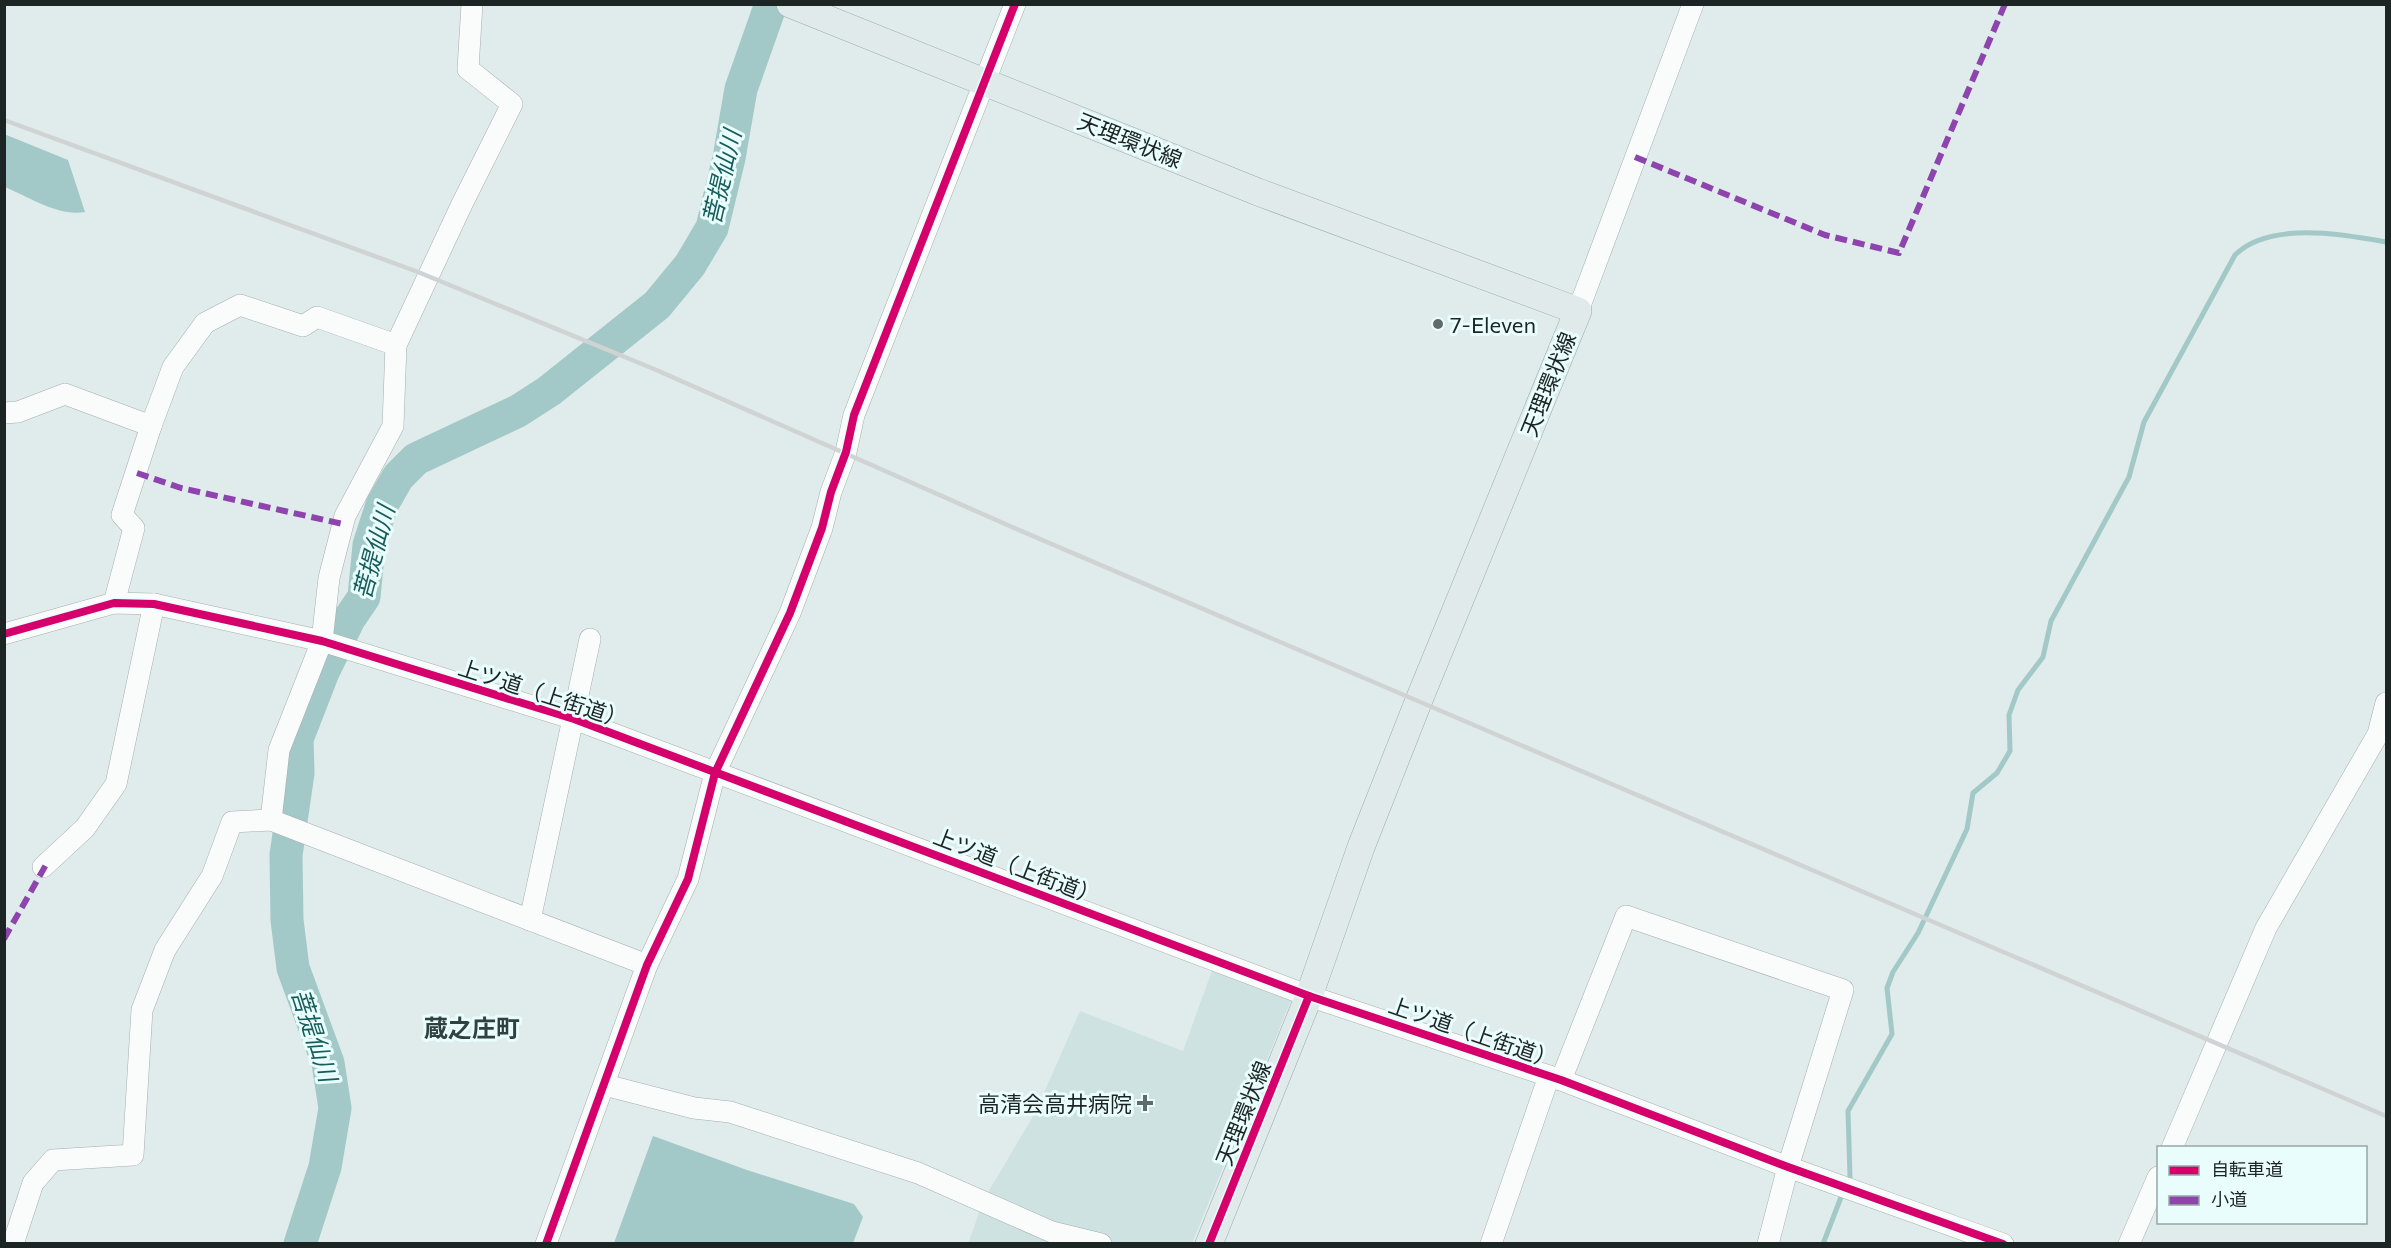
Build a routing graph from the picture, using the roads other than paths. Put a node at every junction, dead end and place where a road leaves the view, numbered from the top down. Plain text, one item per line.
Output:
1 (472, 4) edge
2 (1015, 4) edge
3 (1693, 4) edge
4 (792, 6) edge
5 (987, 82) junction
6 (1578, 311) junction
7 (396, 345) junction
8 (4, 413) edge
9 (151, 426) junction
10 (114, 603) junction
11 (154, 604) junction
12 (4, 634) edge
13 (590, 639) dead end
14 (322, 641) junction
15 (2386, 703) edge
16 (574, 719) junction
17 (715, 773) junction
18 (271, 820) junction
19 (43, 867) dead end
20 (530, 920) junction
21 (647, 965) junction
22 (1309, 996) junction
23 (1555, 1078) junction
24 (605, 1085) junction
25 (2173, 1146) edge
26 (1788, 1167) junction
27 (2157, 1179) edge
28 (13, 1244) edge
29 (546, 1244) edge
30 (1101, 1244) edge
31 (1209, 1244) edge
32 (1491, 1244) edge
33 (1768, 1244) edge
34 (2003, 1244) edge
35 (2129, 1244) edge

1 - 7 street
2 - 5 street
3 - 6 street
4 - 5 main road, 天理環状線
5 - 6 main road, 天理環状線
5 - 17 street
6 - 22 main road, 天理環状線
7 - 9 street
7 - 14 street
8 - 9 street
9 - 10 street
10 - 11 street, 上ツ道（上街道）
10 - 12 street, 上ツ道（上街道）
11 - 14 street, 上ツ道（上街道）
11 - 19 street
13 - 16 street
14 - 16 street, 上ツ道（上街道）
14 - 18 street
15 - 25 street
16 - 17 street, 上ツ道（上街道）
16 - 20 street
17 - 21 street
17 - 22 street, 上ツ道（上街道）
18 - 20 street
18 - 28 street
20 - 21 street
21 - 24 street
22 - 23 street, 上ツ道（上街道）
22 - 31 main road, 天理環状線
23 - 26 street, 上ツ道（上街道）
23 - 26 street
23 - 32 street
24 - 29 street
24 - 30 street
26 - 33 street
26 - 34 street, 上ツ道（上街道）
27 - 35 street

